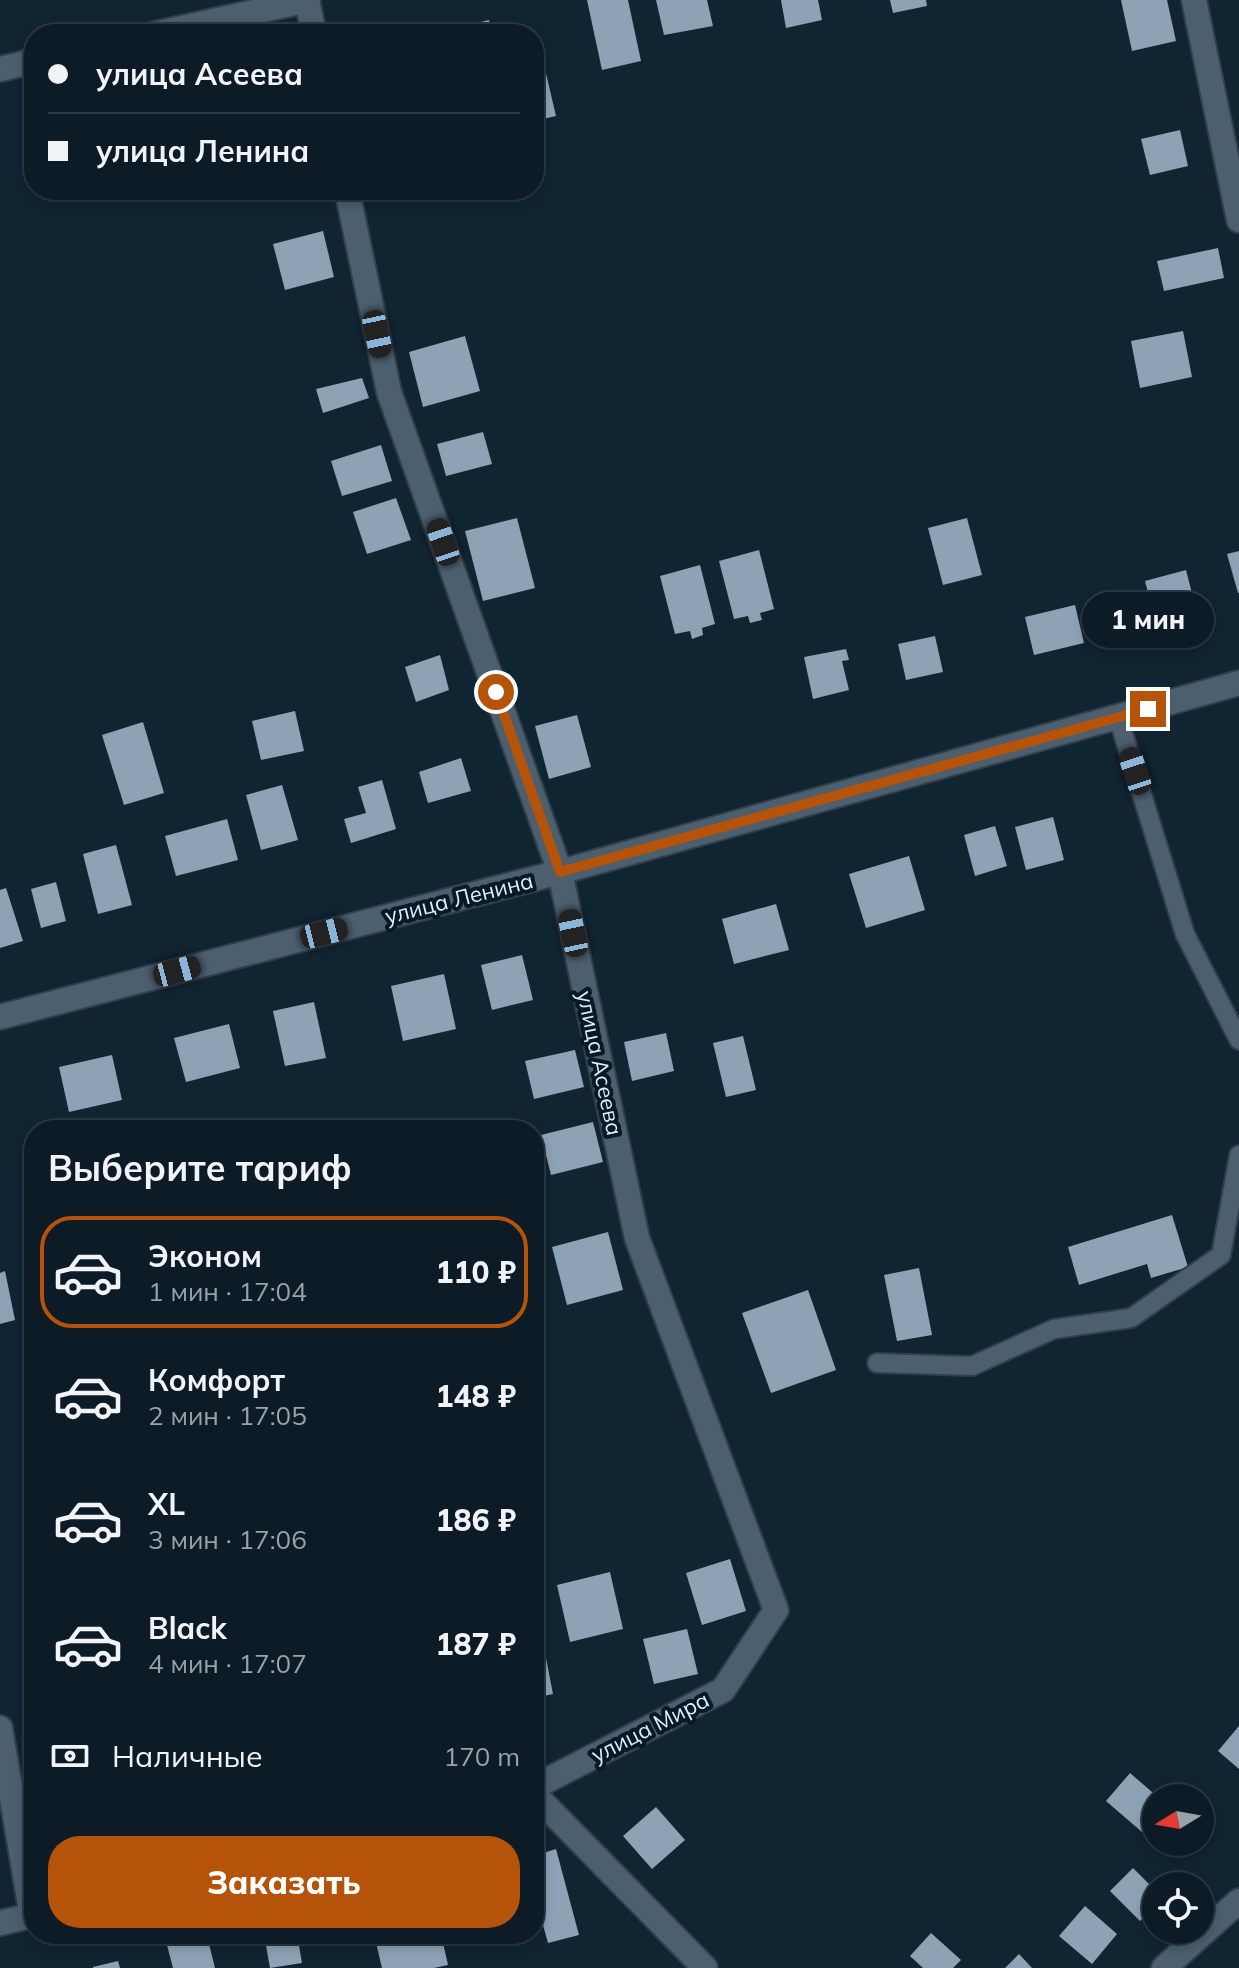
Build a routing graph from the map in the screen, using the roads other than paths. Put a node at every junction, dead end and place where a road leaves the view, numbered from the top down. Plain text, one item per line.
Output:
1 (308, 0) edge
2 (1194, 0) edge
3 (200, 24) edge
4 (312, 24) edge
5 (24, 63) edge
6 (0, 69) edge
7 (349, 200) edge
8 (1239, 220) edge
9 (1239, 683) edge
10 (1118, 717) junction
11 (560, 872) junction
12 (0, 1017) edge
13 (1239, 1040) edge
14 (1239, 1155) edge
15 (877, 1363) dead end
16 (776, 1610) joint
17 (0, 1728) edge
18 (544, 1782) edge
19 (544, 1804) edge
20 (24, 1864) edge
21 (1239, 1901) edge
22 (24, 1917) edge
23 (0, 1923) edge
24 (705, 1968) edge
25 (1164, 1968) edge

1 - 3 street
1 - 4 street
2 - 8 street
5 - 6 street
7 - 11 street, улица Асеева
9 - 10 street, улица Ленина
10 - 11 street, улица Ленина
10 - 13 lane
11 - 12 street, улица Ленина
11 - 16 street, улица Асеева
14 - 15 lane
16 - 18 street, улица Мира
17 - 20 street
19 - 24 street
21 - 25 street
22 - 23 street

